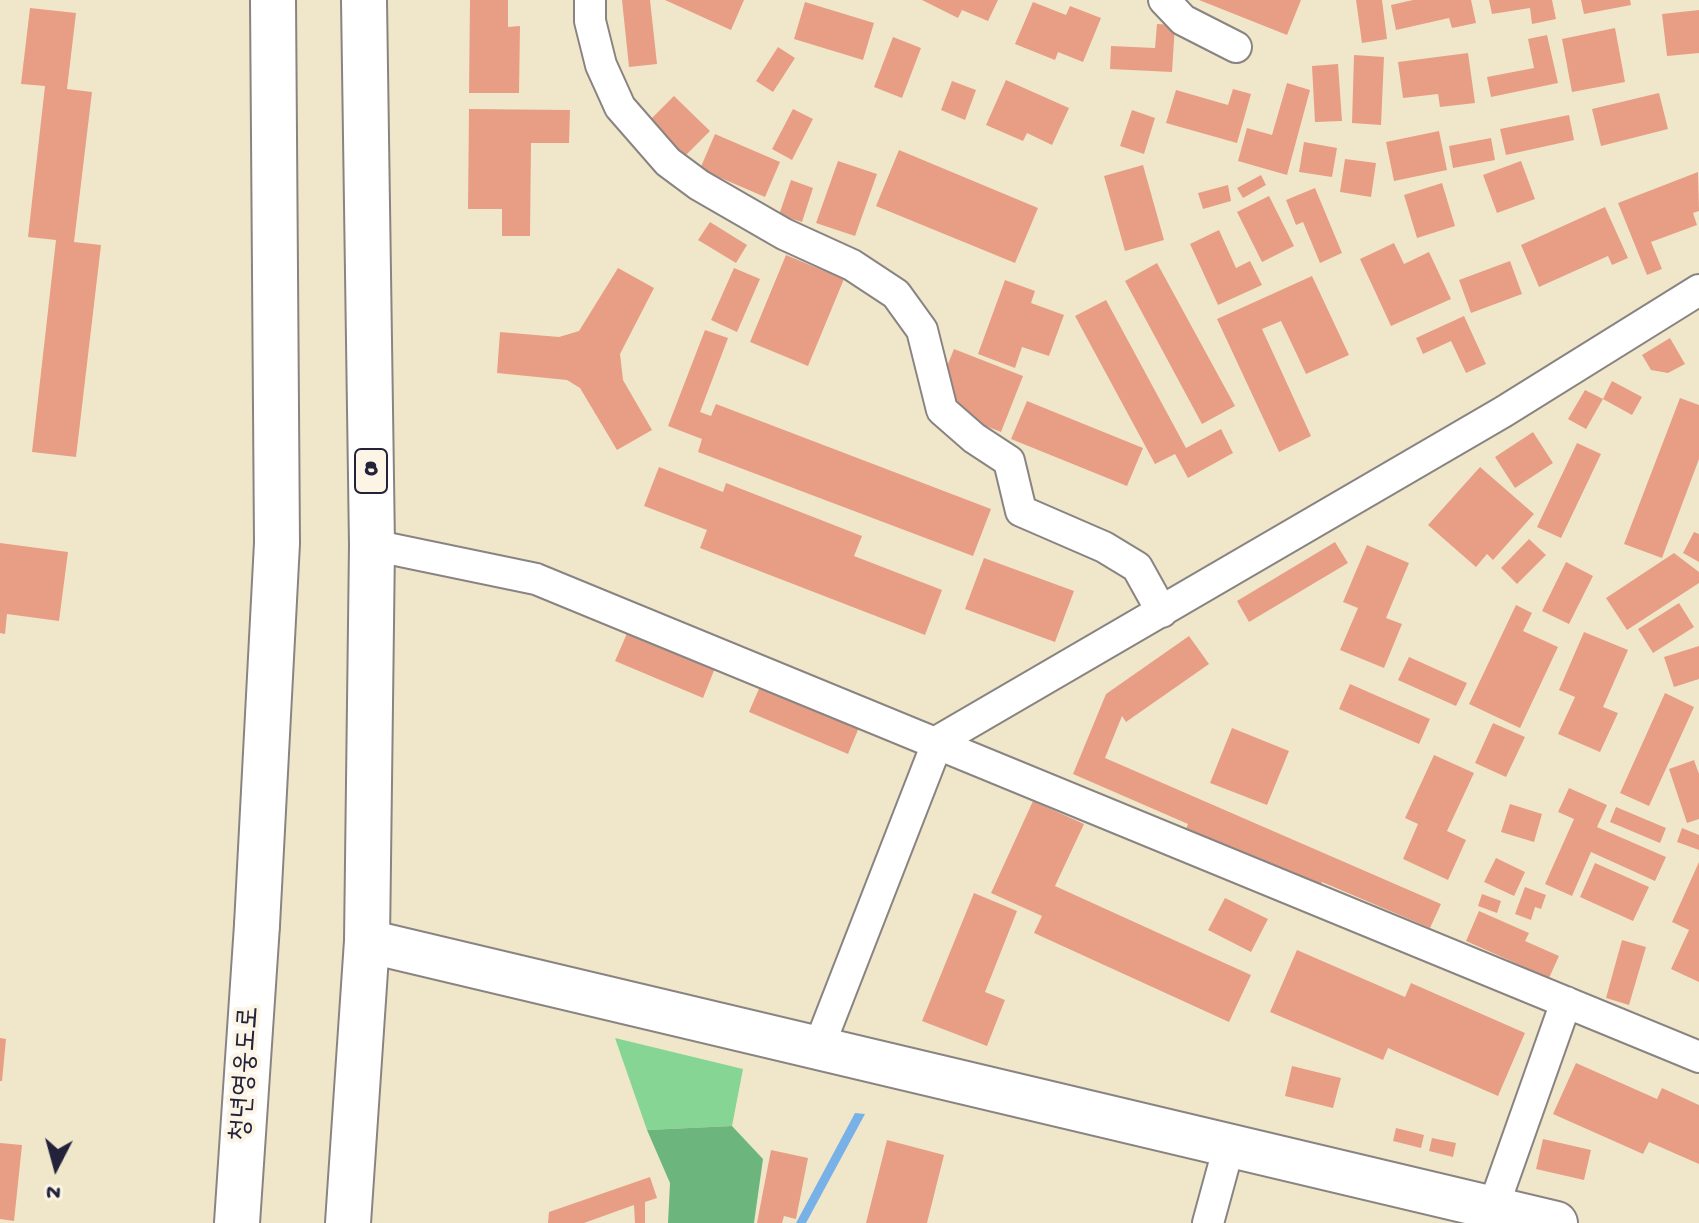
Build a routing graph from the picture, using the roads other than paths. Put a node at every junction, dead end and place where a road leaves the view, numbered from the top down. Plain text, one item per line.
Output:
1 (273, 0) edge
2 (364, 0) edge
3 (590, 0) edge
4 (1164, 0) edge
5 (1236, 47) dead end
6 (1699, 290) edge
7 (372, 545) junction
8 (1162, 612) junction
9 (938, 741) junction
10 (367, 941) junction
11 (1566, 1002) junction
12 (818, 1049) junction
13 (1699, 1057) edge
14 (1229, 1146) junction
15 (1493, 1208) junction
16 (237, 1223) edge
17 (348, 1223) edge
18 (1208, 1223) edge
19 (1556, 1223) edge

1 - 16 main road, 청년영웅도로
2 - 7 main road, 8
3 - 8 street
4 - 5 street
6 - 8 street
7 - 9 street
7 - 10 main road, 8
8 - 9 street
9 - 11 street
9 - 12 street
10 - 12 street
10 - 17 main road, 8
11 - 13 street
11 - 15 street
12 - 14 street
14 - 15 street
14 - 18 street
15 - 19 street

